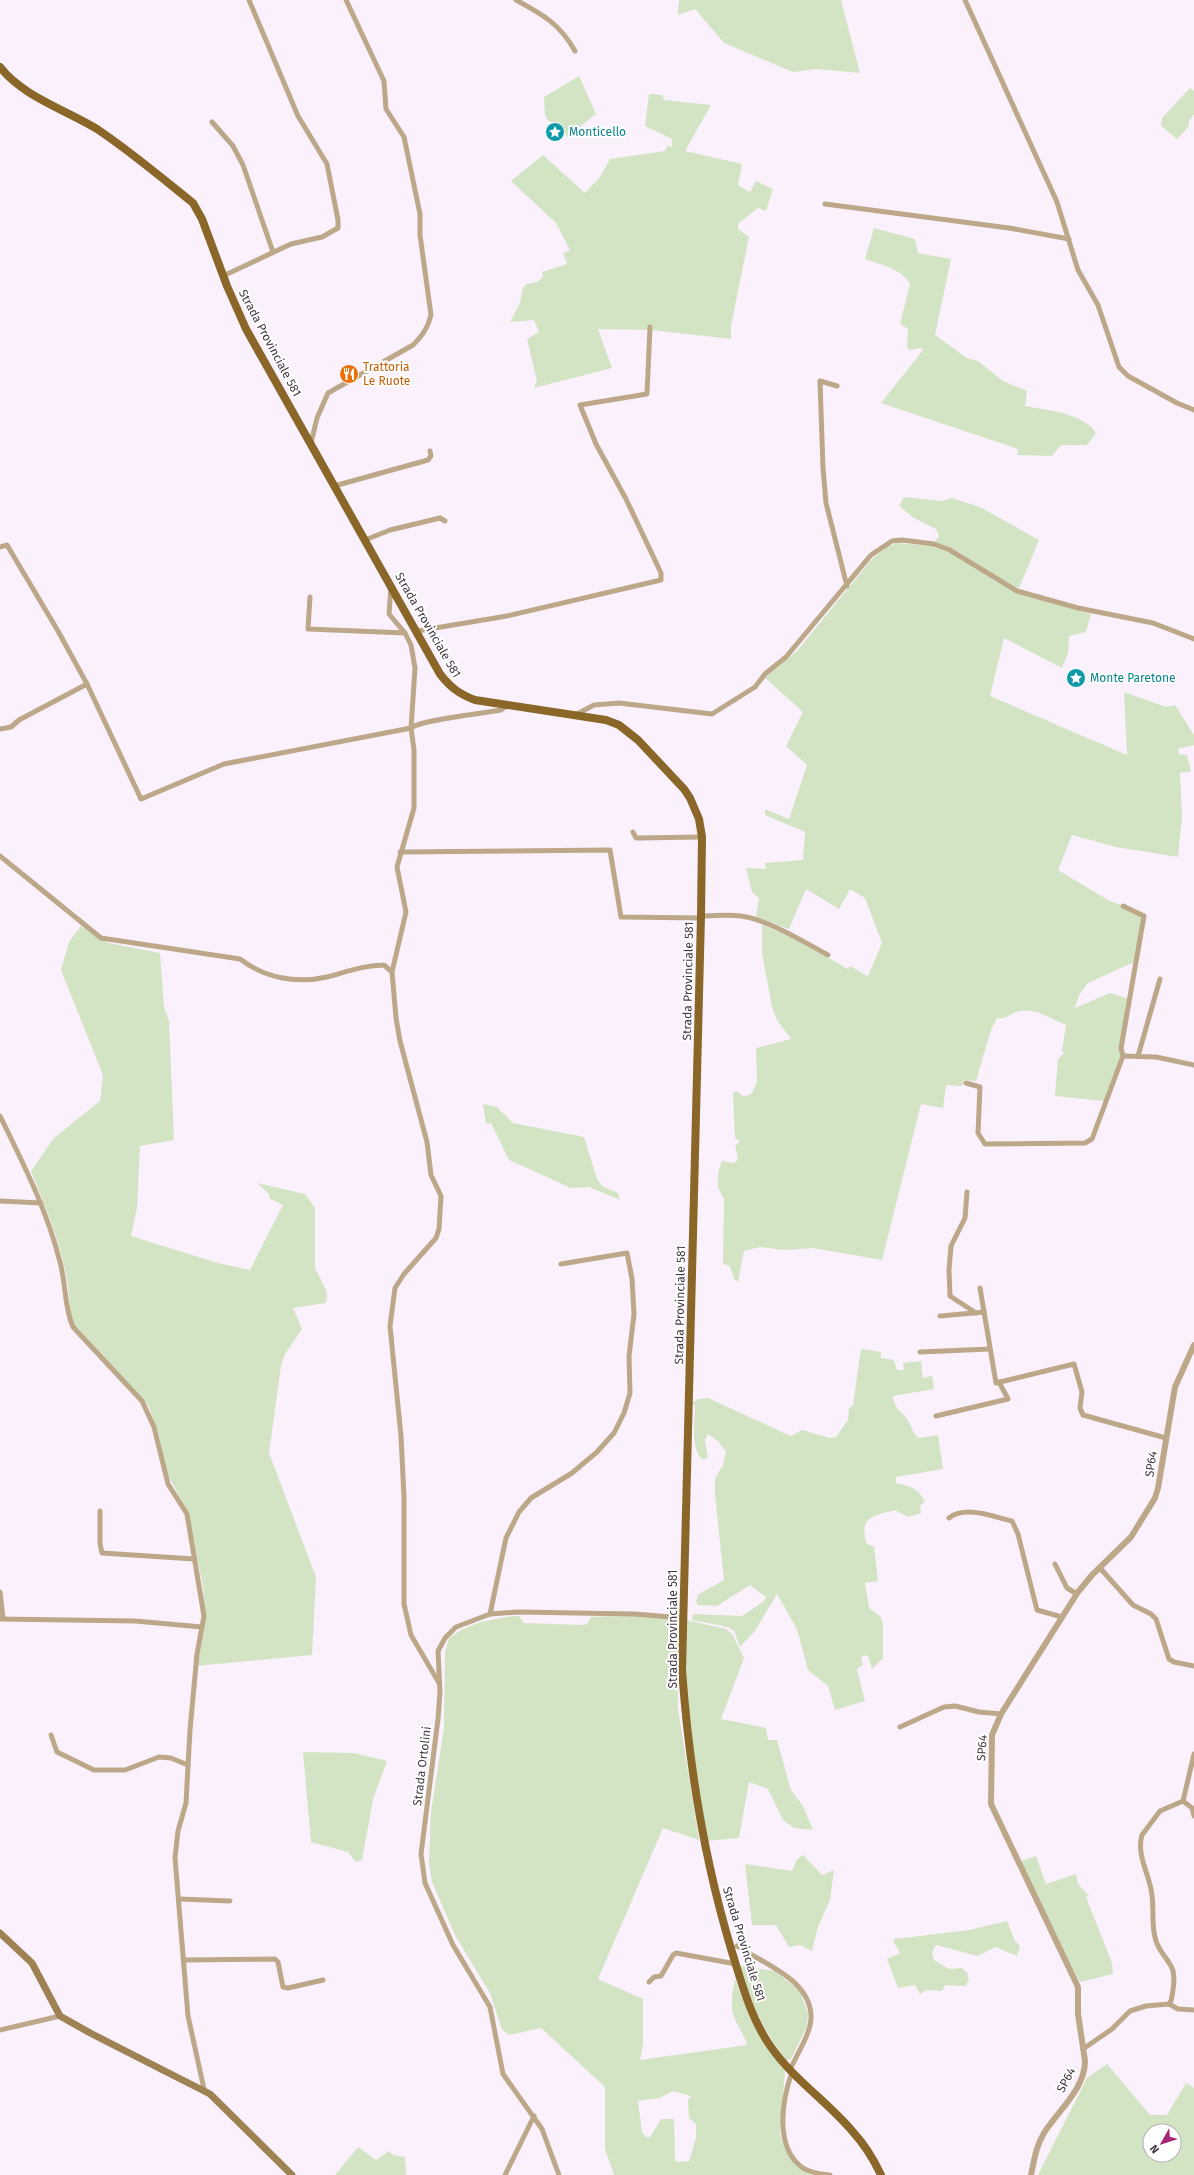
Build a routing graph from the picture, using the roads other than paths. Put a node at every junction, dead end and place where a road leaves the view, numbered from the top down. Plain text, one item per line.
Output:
1 (249, 0) edge
2 (346, 0) edge
3 (516, 0) edge
4 (965, 0) edge
5 (575, 51) dead end
6 (0, 67) edge
7 (212, 122) dead end
8 (825, 204) dead end
9 (1069, 239) junction
10 (273, 252) junction
11 (224, 276) junction
12 (650, 327) dead end
13 (837, 386) dead end
14 (1194, 410) edge
15 (311, 443) junction
16 (430, 451) dead end
17 (334, 486) junction
18 (445, 521) dead end
19 (366, 540) junction
20 (0, 548) edge
21 (391, 586) junction
22 (847, 586) junction
23 (310, 597) dead end
24 (417, 631) junction
25 (405, 633) junction
26 (1194, 640) edge
27 (87, 684) junction
28 (508, 706) junction
29 (577, 714) junction
30 (411, 728) junction
31 (0, 729) edge
32 (633, 832) dead end
33 (702, 837) junction
34 (400, 852) junction
35 (0, 856) edge
36 (1123, 906) dead end
37 (701, 917) junction
38 (828, 955) dead end
39 (392, 972) junction
40 (1160, 979) dead end
41 (1123, 1056) junction
42 (1138, 1056) junction
43 (1194, 1064) edge
44 (966, 1083) dead end
45 (0, 1116) edge
46 (967, 1192) dead end
47 (0, 1201) edge
48 (41, 1203) junction
49 (561, 1264) dead end
50 (980, 1288) dead end
51 (984, 1312) junction
52 (976, 1313) junction
53 (940, 1316) dead end
54 (1194, 1345) edge
55 (990, 1349) junction
56 (920, 1352) dead end
57 (999, 1382) junction
58 (936, 1416) dead end
59 (1166, 1438) junction
60 (100, 1511) dead end
61 (949, 1518) dead end
62 (194, 1559) junction
63 (1055, 1564) dead end
64 (1100, 1568) junction
65 (0, 1592) edge
66 (1077, 1594) junction
67 (490, 1614) junction
68 (1062, 1617) junction
69 (2, 1618) edge
70 (684, 1618) junction
71 (202, 1627) junction
72 (1194, 1666) edge
73 (439, 1683) junction
74 (1001, 1714) junction
75 (900, 1727) dead end
76 (51, 1735) dead end
77 (1194, 1754) edge
78 (188, 1765) junction
79 (1183, 1800) junction
80 (1194, 1816) edge
81 (179, 1899) junction
82 (230, 1901) dead end
83 (0, 1932) edge
84 (737, 1946) dead end
85 (184, 1960) junction
86 (736, 1964) junction
87 (323, 1980) dead end
88 (649, 1982) dead end
89 (1169, 2004) junction
90 (1194, 2010) edge
91 (60, 2016) junction
92 (0, 2030) edge
93 (1083, 2049) junction
94 (791, 2071) junction
95 (204, 2089) junction
96 (534, 2116) junction
97 (292, 2175) edge
98 (505, 2175) edge
99 (559, 2175) edge
100 (830, 2175) edge
101 (881, 2175) edge
102 (1031, 2175) edge

1 - 10 street
2 - 15 street
3 - 5 street
4 - 9 street
6 - 11 main road, Strada Provinciale 581
7 - 10 street
8 - 9 street
9 - 14 street
10 - 11 street
11 - 15 main road, Strada Provinciale 581
12 - 24 street
13 - 22 street
15 - 17 main road, Strada Provinciale 581
16 - 17 street
17 - 19 main road, Strada Provinciale 581
18 - 19 street
19 - 21 main road, Strada Provinciale 581
20 - 27 street
21 - 24 main road, Strada Provinciale 581
21 - 25 street
22 - 26 street
22 - 29 street
23 - 25 street
24 - 28 main road, Strada Provinciale 581
25 - 30 street
27 - 30 street
27 - 31 street
28 - 29 main road, Strada Provinciale 581
28 - 30 street
29 - 33 main road, Strada Provinciale 581
30 - 34 street
32 - 33 street
33 - 37 main road, Strada Provinciale 581
34 - 37 street
34 - 39 street
35 - 39 street
36 - 41 street
37 - 38 street
37 - 70 main road, Strada Provinciale 581
39 - 73 street
40 - 42 street
41 - 42 street
41 - 44 street
42 - 43 street
45 - 48 street
46 - 52 street
47 - 48 street
48 - 62 street
49 - 67 street
50 - 51 street
51 - 52 street
51 - 55 street
52 - 53 street
54 - 59 street, SP64 / SP64
55 - 56 street
55 - 57 street
57 - 58 street
57 - 59 street
59 - 64 street, SP64 / SP64
60 - 62 street
61 - 68 street
62 - 71 street
63 - 66 street
64 - 66 street, SP64 / SP64
64 - 72 street
65 - 69 street
66 - 68 street, SP64 / SP64
67 - 70 street, Strada Ortolini
67 - 73 street, Strada Ortolini
68 - 74 street, SP64 / SP64
69 - 71 street
70 - 86 main road, Strada Provinciale 581
71 - 78 street
73 - 96 street, Strada Ortolini
74 - 75 street
74 - 93 street, SP64 / SP64
76 - 78 street
77 - 79 street
78 - 81 street
79 - 80 street
79 - 89 street
81 - 82 street
81 - 85 street
83 - 91 main road
84 - 94 street
85 - 87 street
85 - 95 street
86 - 88 street
86 - 94 main road, Strada Provinciale 581
89 - 90 street
89 - 93 street
91 - 92 street
91 - 95 main road
93 - 102 street, SP64 / SP64
94 - 100 street
94 - 101 main road, Strada Provinciale 581
95 - 97 main road
96 - 98 street
96 - 99 street, Strada Ortolini

